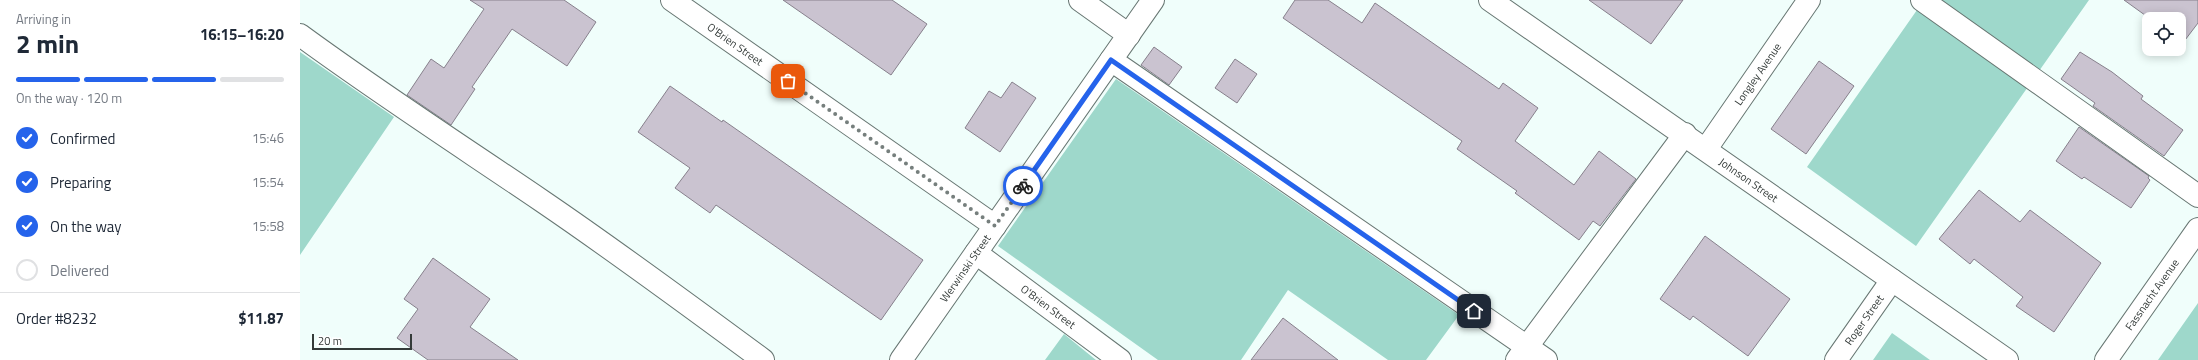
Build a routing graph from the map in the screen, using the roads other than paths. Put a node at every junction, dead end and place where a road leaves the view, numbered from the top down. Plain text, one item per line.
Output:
1 (672, 0) edge
2 (1080, 0) edge
3 (1153, 0) edge
4 (1809, 0) edge
5 (1922, 0) edge
6 (1494, 1) edge
7 (300, 35) edge
8 (1129, 35) junction
9 (1111, 60) junction
10 (1685, 134) junction
11 (1706, 149) junction
12 (2198, 196) edge
13 (995, 226) junction
14 (2198, 230) edge
15 (976, 253) junction
16 (1892, 280) junction
17 (1521, 353) edge
18 (763, 360) edge
19 (901, 360) edge
20 (1120, 360) edge
21 (1546, 360) edge
22 (1836, 360) edge
23 (2008, 360) edge
24 (2106, 360) edge

1 - 13 street, O'Brien Street
2 - 8 street
3 - 8 street, Werwinski Street
4 - 11 street, Longley Avenue
5 - 12 street
6 - 10 street, Johnson Street
7 - 18 street
8 - 9 street, Werwinski Street
9 - 13 street, Werwinski Street
9 - 17 street
10 - 11 street, Johnson Street
10 - 17 street
11 - 16 street, Johnson Street
13 - 15 street, Werwinski Street
14 - 24 street, Fassnacht Avenue
15 - 19 street, Werwinski Street
15 - 20 street, O'Brien Street
16 - 22 street, Roger Street
16 - 23 street, Johnson Street
17 - 21 street

